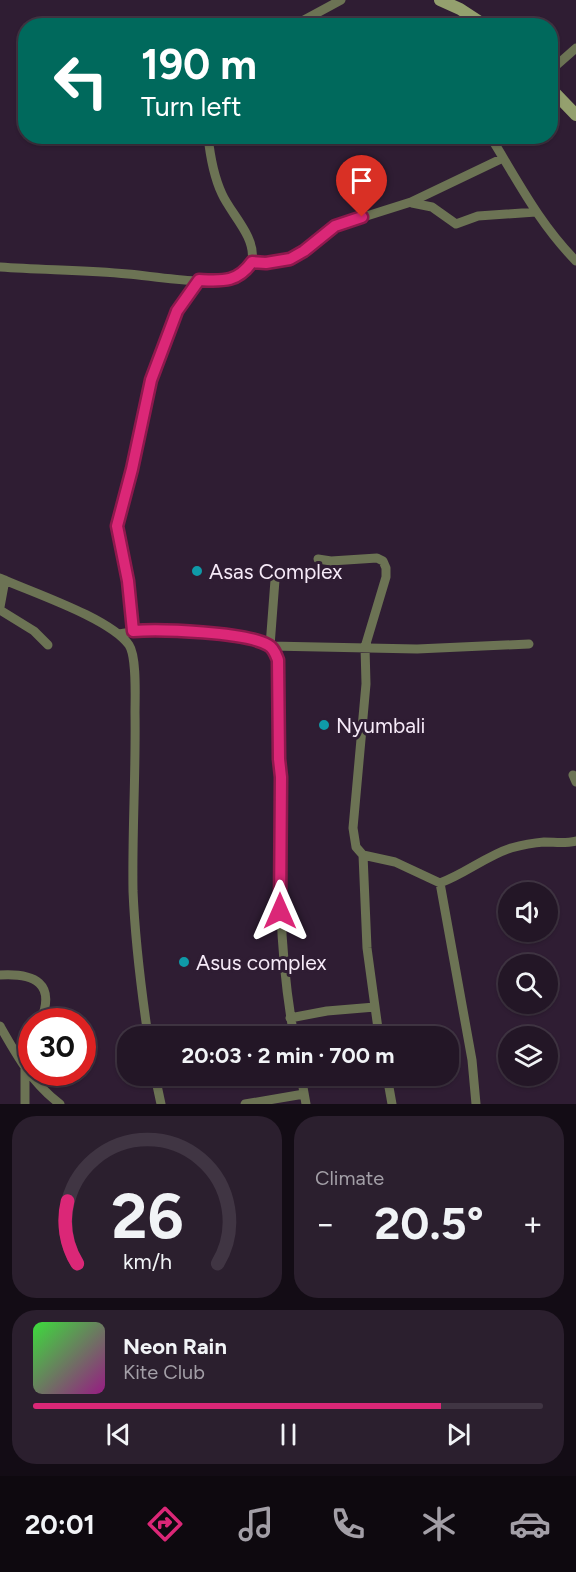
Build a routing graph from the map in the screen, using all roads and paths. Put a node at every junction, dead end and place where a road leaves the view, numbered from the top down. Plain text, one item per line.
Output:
1 (341, 0) edge
2 (440, 0) edge
3 (464, 5) edge
4 (308, 18) edge
5 (478, 18) edge
6 (576, 48) edge
7 (558, 64) edge
8 (558, 96) edge
9 (576, 115) edge
10 (210, 144) edge
11 (495, 144) edge
12 (503, 158) junction
13 (411, 202) junction
14 (536, 212) junction
15 (576, 261) edge
16 (252, 262) junction
17 (0, 267) edge
18 (199, 280) junction
19 (318, 559) dead end
20 (2, 579) edge
21 (275, 580) dead end
22 (0, 609) edge
23 (133, 631) junction
24 (119, 634) junction
25 (529, 644) dead end
26 (48, 645) dead end
27 (270, 646) junction
28 (365, 647) junction
29 (576, 841) edge
30 (363, 855) junction
31 (440, 883) junction
32 (0, 975) edge
33 (375, 1007) junction
34 (44, 1008) edge
35 (290, 1018) junction
36 (0, 1026) edge
37 (147, 1026) edge
38 (292, 1026) edge
39 (378, 1026) edge
40 (18, 1057) edge
41 (25, 1086) edge
42 (39, 1086) edge
43 (157, 1086) edge
44 (389, 1086) edge
45 (305, 1099) edge
46 (25, 1104) edge
47 (60, 1104) edge
48 (161, 1104) edge
49 (245, 1104) edge
50 (392, 1104) edge
51 (476, 1104) edge

1 - 4 street
2 - 3 main road
3 - 5 main road
6 - 7 street
8 - 9 main road
10 - 16 street
11 - 12 street
12 - 13 street
12 - 14 street
13 - 14 street
13 - 16 street
14 - 15 street
16 - 18 street
17 - 18 street
18 - 23 street
19 - 28 street
20 - 22 street
20 - 24 street
21 - 27 street
22 - 26 street
23 - 24 street
23 - 27 street
24 - 37 street
25 - 28 street
27 - 28 street
27 - 35 street
28 - 30 street
29 - 31 street
30 - 31 street
30 - 33 street
31 - 51 street
32 - 34 street
33 - 35 street
33 - 39 street
35 - 38 street
36 - 40 street
41 - 46 street
42 - 47 street
43 - 48 street
44 - 50 street
45 - 49 street

